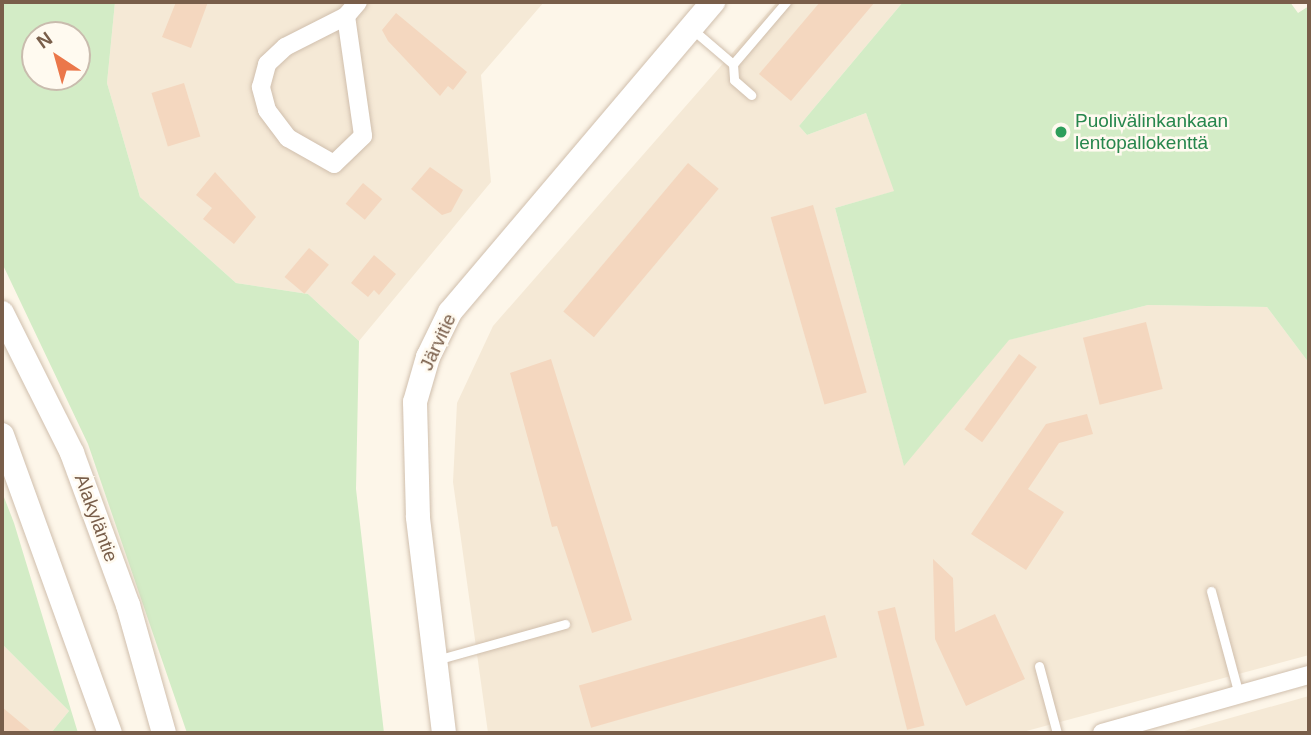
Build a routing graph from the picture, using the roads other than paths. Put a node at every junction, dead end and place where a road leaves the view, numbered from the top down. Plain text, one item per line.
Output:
1 (358, 2) edge
2 (713, 2) edge
3 (786, 2) edge
4 (346, 16) junction
5 (691, 28) junction
6 (733, 64) junction
7 (751, 95) dead end
8 (2, 313) edge
9 (2, 435) edge
10 (1211, 591) dead end
11 (565, 624) dead end
12 (435, 660) junction
13 (1039, 666) dead end
14 (1309, 675) edge
15 (1239, 695) junction
16 (110, 733) edge
17 (163, 733) edge
18 (443, 733) edge
19 (1057, 733) edge
20 (1102, 733) edge

1 - 4 street
2 - 5 street, Järvitie
3 - 6 lane
4 - 4 street
5 - 6 lane
5 - 12 street, Järvitie
6 - 7 lane
8 - 17 street, Alakyläntie
9 - 16 street
10 - 15 lane
11 - 12 lane
12 - 18 street, Järvitie
13 - 19 lane
14 - 15 street
15 - 20 street

